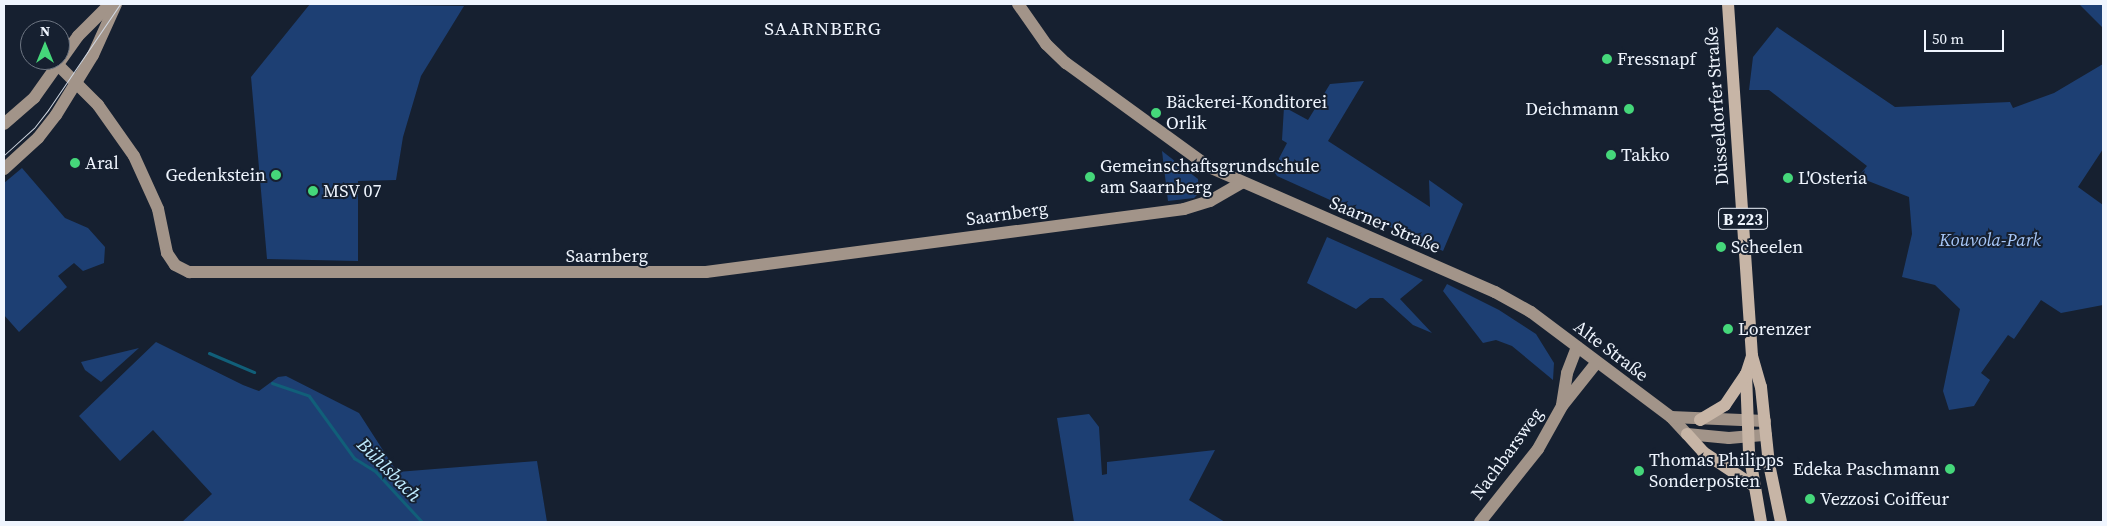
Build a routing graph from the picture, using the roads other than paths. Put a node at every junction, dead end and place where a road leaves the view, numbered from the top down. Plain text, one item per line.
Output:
1 (110, 4) edge
2 (116, 4) edge
3 (1018, 4) edge
4 (1728, 4) edge
5 (70, 48) edge
6 (54, 70) edge
7 (62, 70) edge
8 (75, 84) junction
9 (4, 124) edge
10 (4, 169) edge
11 (1241, 183) junction
12 (1531, 312) joint
13 (1577, 347) junction
14 (1752, 356) junction
15 (1597, 362) junction
16 (1746, 374) junction
17 (1562, 406) junction
18 (1671, 417) junction
19 (1700, 420) junction
20 (1748, 421) junction
21 (1765, 421) junction
22 (1687, 434) junction
23 (1766, 435) junction
24 (1749, 436) junction
25 (1754, 486) junction
26 (1480, 522) edge
27 (1761, 522) edge
28 (1782, 522) edge

1 - 5 street
2 - 8 street
3 - 11 street, Saarner Straße
4 - 14 main road, Düsseldorfer Straße / B 223
6 - 9 street
7 - 8 street, Saarnberg
8 - 10 street
8 - 11 street, Saarnberg
11 - 12 street, Saarner Straße
12 - 13 street, Alte Straße
13 - 15 street, Alte Straße
13 - 17 street, Nachbarsweg
14 - 16 main road, Düsseldorfer Straße / B 223
14 - 21 main road, Düsseldorfer Straße / B 223
15 - 17 street, Nachbarsweg
15 - 18 street, Alte Straße
16 - 19 main road
16 - 20 main road, Düsseldorfer Straße / B 223
17 - 26 street, Nachbarsweg
18 - 19 street
18 - 22 street, Alte Straße
19 - 20 street
20 - 21 street
20 - 24 main road, B 223
21 - 23 main road, B 223
22 - 24 street
22 - 25 main road
23 - 24 street
23 - 28 main road, B 223
24 - 25 main road, B 223
25 - 27 main road, B 223

